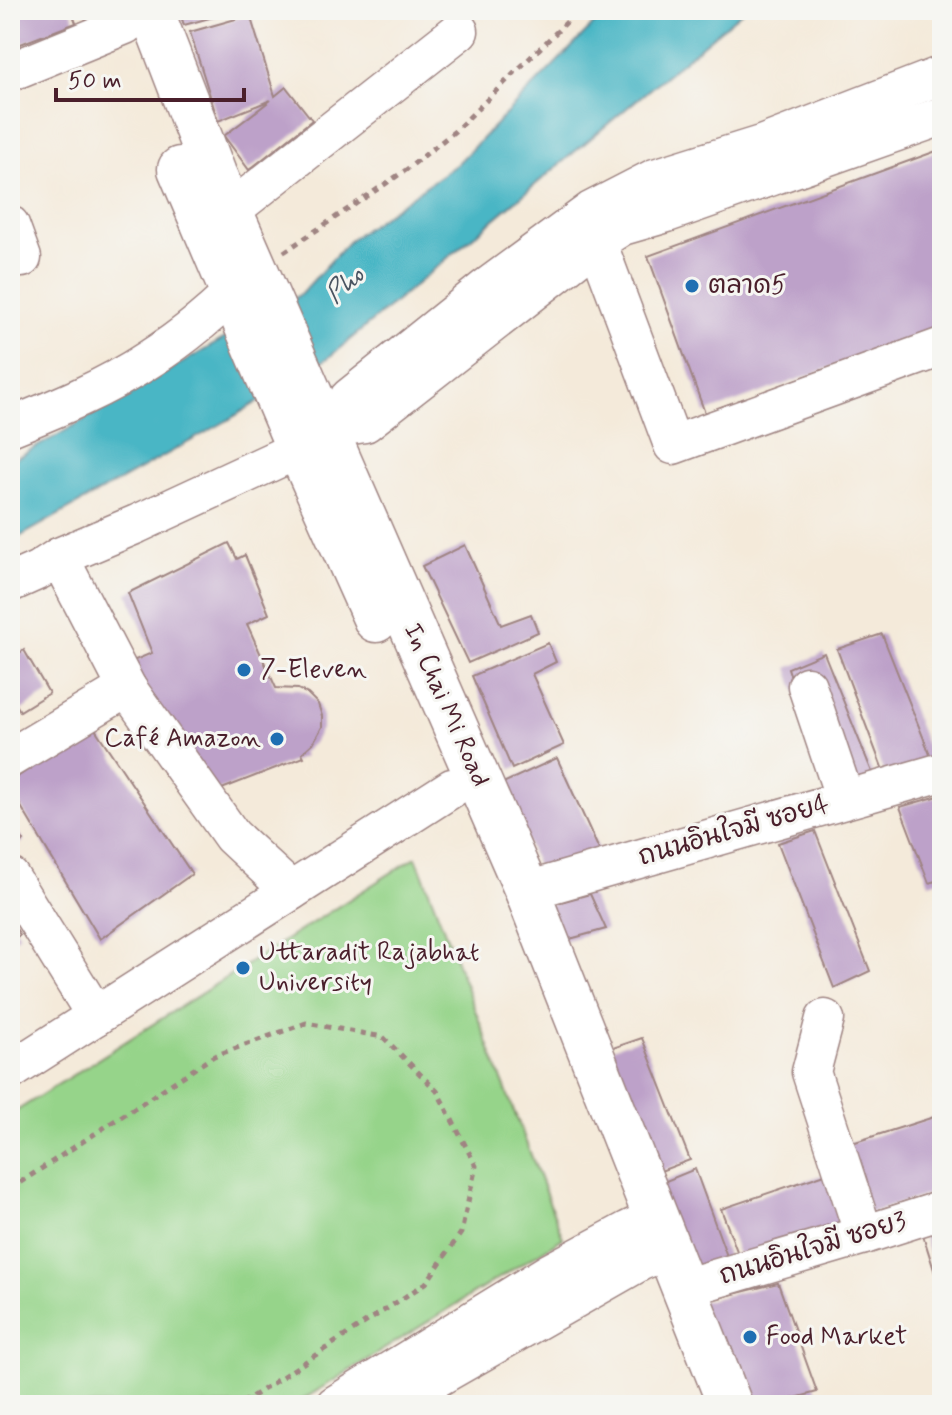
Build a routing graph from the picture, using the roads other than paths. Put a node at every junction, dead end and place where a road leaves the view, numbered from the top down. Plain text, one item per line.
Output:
1 (137, 15) edge
2 (459, 31) dead end
3 (10, 72) edge
4 (942, 75) edge
5 (942, 116) edge
6 (230, 211) junction
7 (597, 242) junction
8 (247, 289) junction
9 (942, 347) edge
10 (10, 427) edge
11 (324, 431) junction
12 (59, 557) junction
13 (10, 583) edge
14 (807, 686) dead end
15 (127, 688) junction
16 (10, 758) edge
17 (942, 772) edge
18 (452, 788) junction
19 (845, 799) junction
20 (10, 877) edge
21 (291, 891) junction
22 (527, 891) junction
23 (96, 1016) junction
24 (825, 1019) dead end
25 (10, 1071) edge
26 (942, 1210) edge
27 (864, 1235) junction
28 (656, 1249) junction
29 (335, 1405) edge
30 (389, 1405) edge
31 (697, 1405) edge
32 (730, 1405) edge

1 - 3 street
1 - 6 main road, In Chai Mi Road
1 - 8 main road, In Chai Mi Road
2 - 6 street
4 - 11 street
5 - 7 street
6 - 8 main road, In Chai Mi Road
7 - 9 street
7 - 11 street
8 - 10 street
8 - 11 main road, In Chai Mi Road
11 - 12 street
11 - 18 main road, In Chai Mi Road
11 - 22 main road, In Chai Mi Road
12 - 13 street
12 - 15 street
14 - 19 street
15 - 16 street
15 - 21 street
17 - 19 street, ถนนอินใจมี ซอย4
18 - 21 street
18 - 28 main road, In Chai Mi Road
19 - 22 street, ถนนอินใจมี ซอย4
20 - 23 street
21 - 23 street
22 - 28 main road, In Chai Mi Road
23 - 25 street
24 - 27 street
26 - 27 street, ถนนอินใจมี ซอย3
27 - 28 street, ถนนอินใจมี ซอย3
28 - 29 street
28 - 30 street
28 - 31 main road, In Chai Mi Road
28 - 32 main road, In Chai Mi Road

